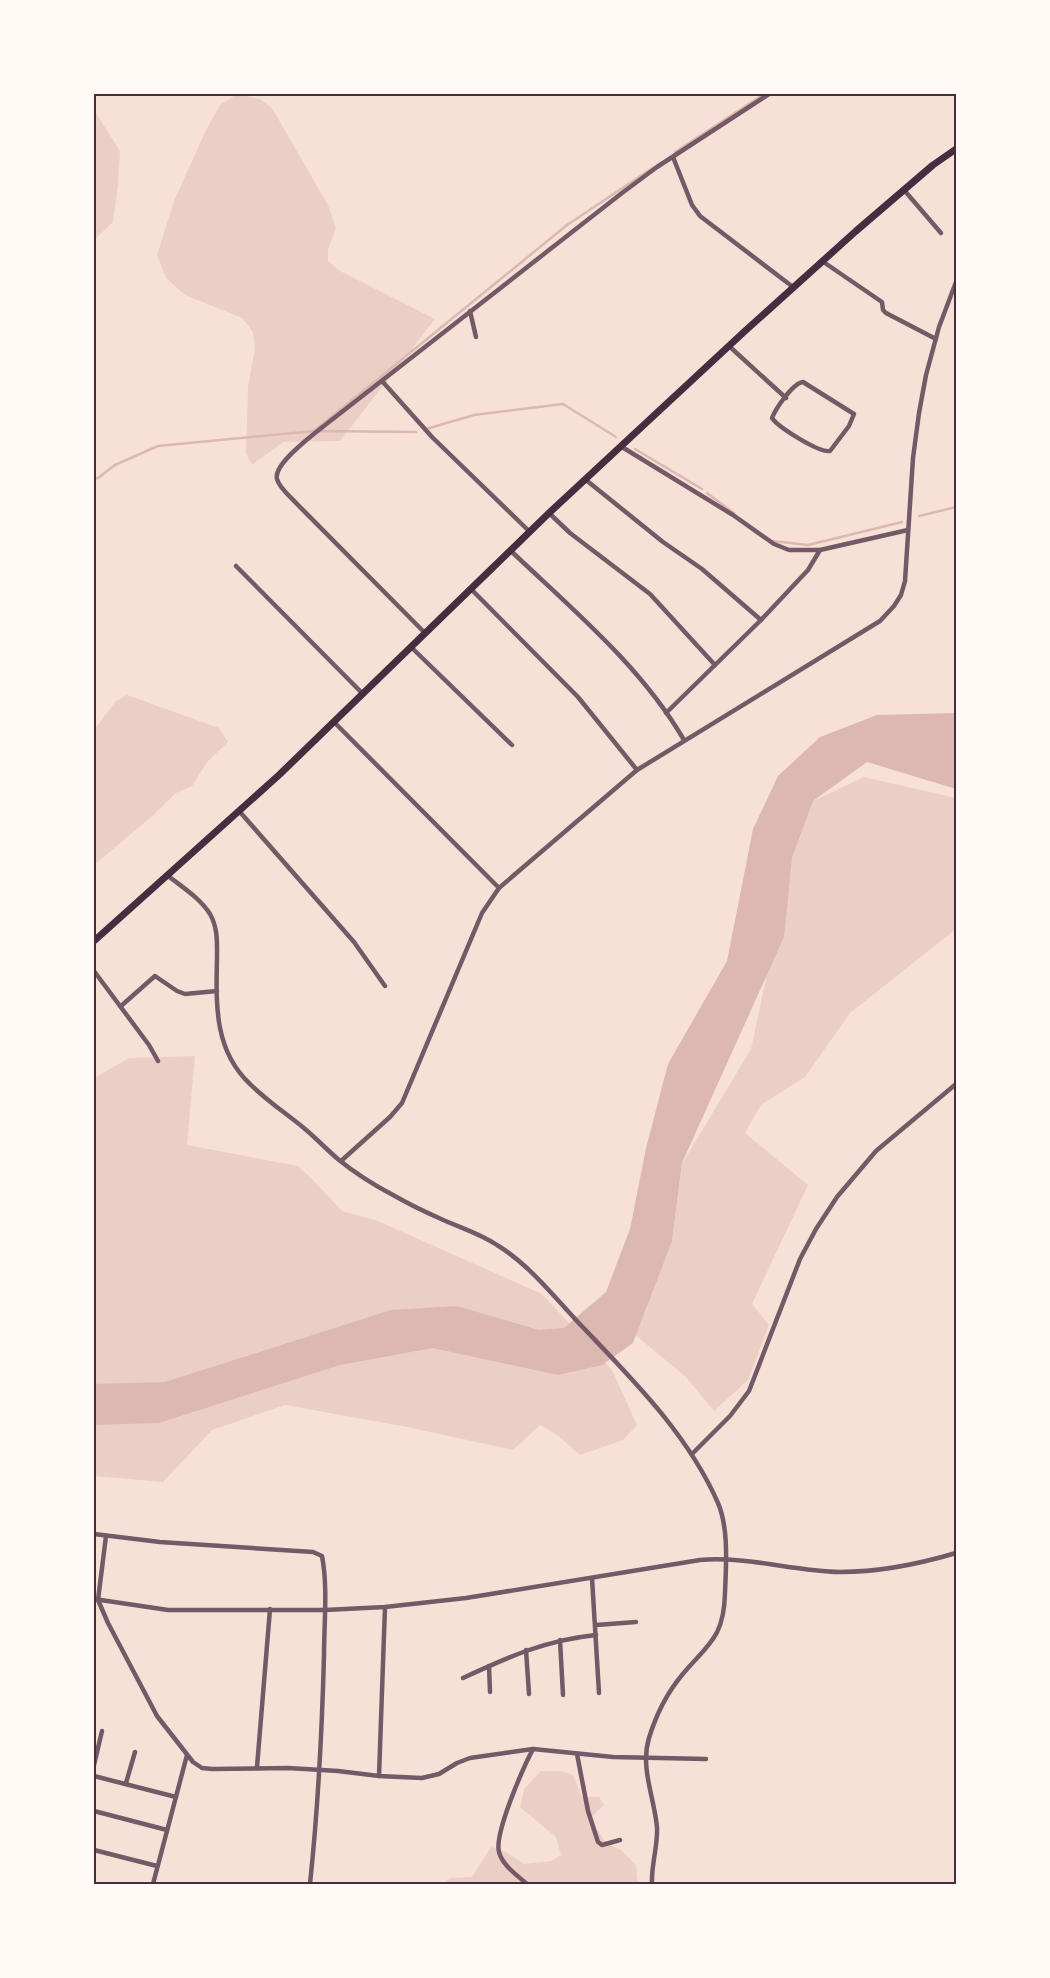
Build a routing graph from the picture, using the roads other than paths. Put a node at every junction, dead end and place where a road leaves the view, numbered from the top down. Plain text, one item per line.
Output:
1 (769, 94) edge
2 (956, 149) edge
3 (674, 157) junction
4 (904, 190) junction
5 (941, 233) dead end
6 (822, 261) junction
7 (956, 282) edge
8 (793, 287) junction
9 (470, 311) junction
10 (476, 337) dead end
11 (936, 339) junction
12 (729, 346) junction
13 (382, 381) junction
14 (786, 398) junction
15 (622, 448) junction
16 (586, 480) junction
17 (550, 513) junction
18 (908, 530) junction
19 (530, 532) junction
20 (511, 550) junction
21 (820, 550) junction
22 (236, 566) dead end
23 (471, 589) junction
24 (761, 620) junction
25 (425, 633) junction
26 (411, 646) junction
27 (715, 665) junction
28 (363, 694) junction
29 (666, 713) junction
30 (334, 722) junction
31 (684, 740) junction
32 (512, 745) dead end
33 (637, 770) junction
34 (240, 812) junction
35 (167, 875) junction
36 (499, 888) junction
37 (94, 941) edge
38 (94, 971) edge
39 (385, 986) dead end
40 (216, 991) junction
41 (121, 1006) junction
42 (158, 1061) dead end
43 (956, 1084) edge
44 (341, 1161) junction
45 (692, 1454) junction
46 (94, 1534) edge
47 (106, 1536) junction
48 (956, 1553) edge
49 (725, 1561) junction
50 (592, 1578) junction
51 (96, 1599) edge
52 (385, 1607) junction
53 (270, 1609) junction
54 (325, 1610) junction
55 (636, 1622) dead end
56 (596, 1625) junction
57 (596, 1635) junction
58 (560, 1640) junction
59 (526, 1650) junction
60 (489, 1666) junction
61 (463, 1678) dead end
62 (490, 1692) dead end
63 (599, 1692) dead end
64 (529, 1694) dead end
65 (563, 1695) dead end
66 (102, 1731) dead end
67 (533, 1749) junction
68 (135, 1752) dead end
69 (577, 1754) junction
70 (187, 1755) junction
71 (645, 1758) junction
72 (706, 1759) dead end
73 (94, 1765) edge
74 (257, 1768) junction
75 (320, 1769) junction
76 (94, 1776) edge
77 (379, 1776) junction
78 (126, 1784) junction
79 (176, 1797) junction
80 (94, 1812) edge
81 (167, 1830) junction
82 (620, 1840) dead end
83 (94, 1850) edge
84 (157, 1866) junction
85 (153, 1884) edge
86 (310, 1884) edge
87 (527, 1884) edge
88 (652, 1884) edge

1 - 3 street
2 - 4 main road
3 - 8 street
3 - 9 street
4 - 5 street
4 - 6 main road
6 - 8 main road
6 - 11 street
7 - 11 street
8 - 12 main road
9 - 10 street
9 - 13 street
11 - 18 street
12 - 14 street
12 - 15 main road
13 - 19 street
13 - 25 street
14 - 14 street
15 - 16 main road
15 - 21 street
16 - 17 main road
16 - 24 street
17 - 19 main road
17 - 27 street
18 - 21 street
18 - 31 street
19 - 20 main road
20 - 23 main road
20 - 29 street
21 - 24 street
22 - 28 street
23 - 25 main road
23 - 33 street
24 - 27 street
25 - 26 main road
26 - 28 main road
26 - 32 street
27 - 29 street
28 - 30 main road
29 - 31 street
30 - 34 main road
30 - 36 street
31 - 33 street
33 - 36 street
34 - 35 main road
34 - 39 street
35 - 37 main road
35 - 40 street
36 - 44 street
38 - 41 street
40 - 41 street
40 - 44 street
41 - 42 street
43 - 45 street
44 - 45 street
45 - 49 street
46 - 47 street
47 - 51 street
47 - 54 street
48 - 49 street
49 - 50 street
49 - 71 street
50 - 52 street
50 - 56 street
51 - 53 street
51 - 70 street
52 - 54 street
52 - 77 street
53 - 54 street
53 - 74 street
54 - 75 street
55 - 56 street
56 - 57 street
57 - 58 street
57 - 63 street
58 - 59 street
58 - 65 street
59 - 60 street
59 - 64 street
60 - 61 street
60 - 62 street
66 - 73 street
67 - 69 street
67 - 77 street
67 - 87 street
68 - 78 street
69 - 71 street
69 - 82 street
70 - 74 street
70 - 79 street
71 - 72 street
71 - 88 street
74 - 75 street
75 - 77 street
75 - 86 street
76 - 78 street
78 - 79 street
79 - 81 street
80 - 81 street
81 - 84 street
83 - 84 street
84 - 85 street

